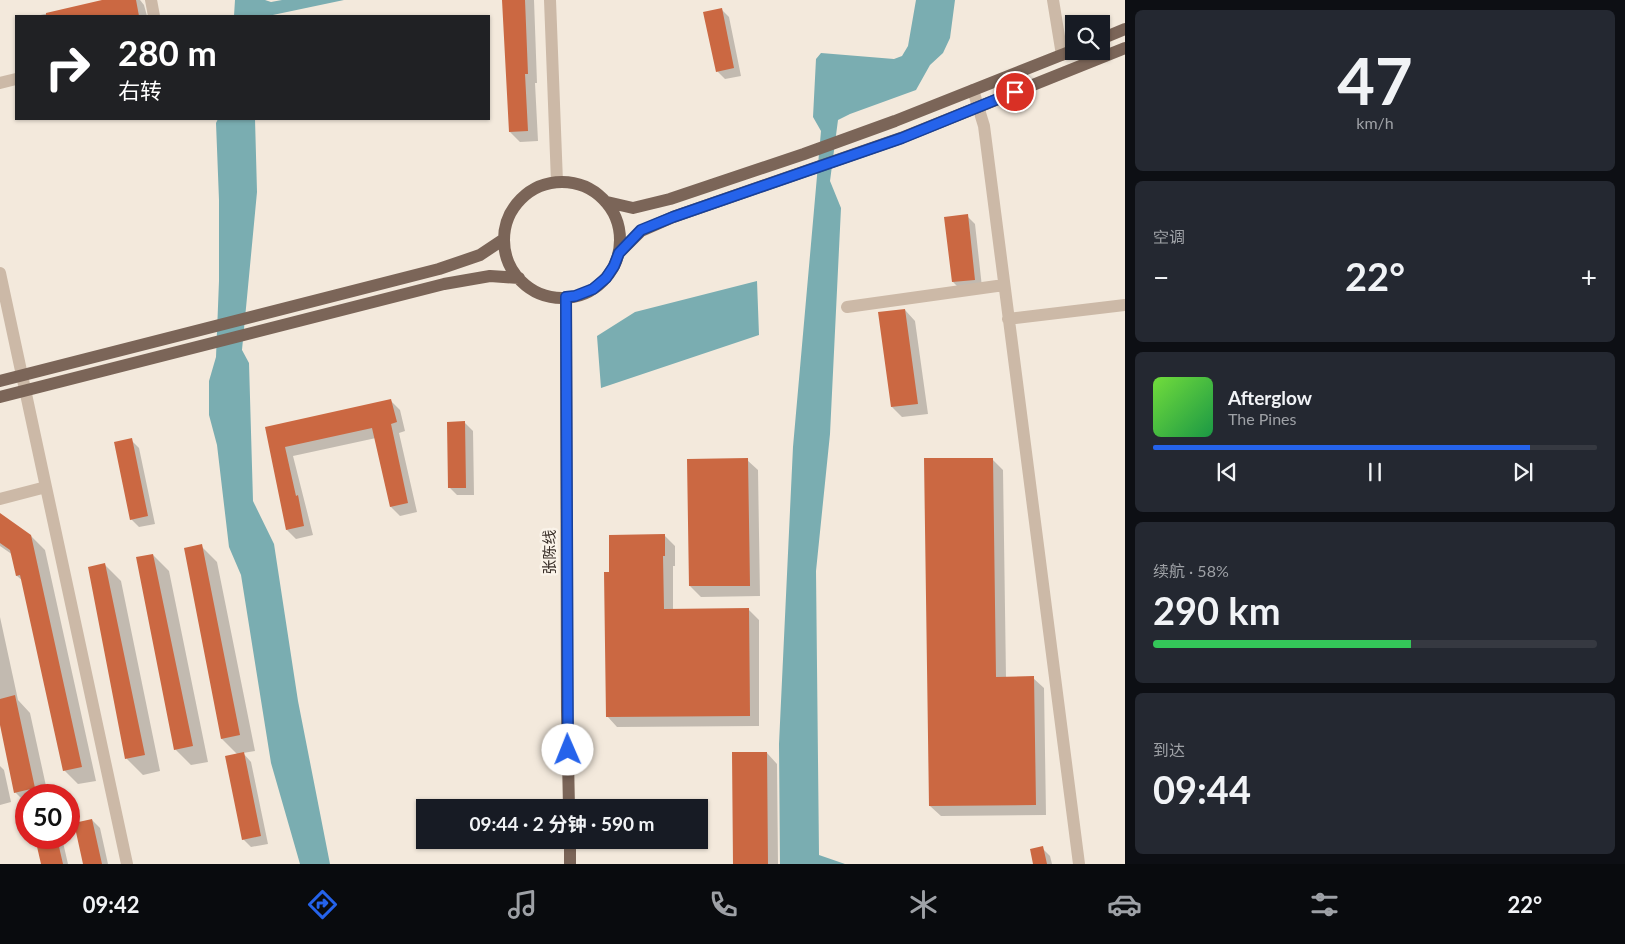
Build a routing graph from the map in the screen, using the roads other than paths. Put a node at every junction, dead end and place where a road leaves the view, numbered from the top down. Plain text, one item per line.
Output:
1 (151, 0) edge
2 (550, 0) edge
3 (1053, 0) edge
4 (154, 15) edge
5 (1125, 29) edge
6 (1110, 35) edge
7 (1065, 42) edge
8 (1125, 48) edge
9 (1065, 53) edge
10 (15, 79) edge
11 (0, 83) edge
12 (973, 90) junction
13 (978, 107) junction
14 (557, 182) junction
15 (606, 202) junction
16 (504, 239) junction
17 (619, 253) junction
18 (0, 273) edge
19 (520, 278) junction
20 (1004, 285) junction
21 (566, 297) junction
22 (1125, 305) edge
23 (847, 306) dead end
24 (1008, 319) junction
25 (22, 375) junction
26 (0, 381) edge
27 (25, 391) junction
28 (0, 398) edge
29 (46, 488) junction
30 (0, 499) edge
31 (569, 799) edge
32 (570, 849) edge
33 (127, 864) edge
34 (570, 864) edge
35 (1079, 864) edge

1 - 4 street
2 - 14 street
3 - 7 street
5 - 6 main road
8 - 13 main road
9 - 12 main road
10 - 11 street
12 - 13 street
12 - 15 main road
13 - 17 main road
13 - 20 street
14 - 15 main road
14 - 16 main road
15 - 17 main road
16 - 19 main road
16 - 25 main road
17 - 21 main road
18 - 25 street
19 - 21 main road
19 - 27 main road
20 - 23 street
20 - 24 street
21 - 31 main road, 张陈线
22 - 24 street
24 - 35 street
25 - 26 main road
25 - 27 street
27 - 28 main road
27 - 29 street
29 - 30 street
29 - 33 street
32 - 34 main road

